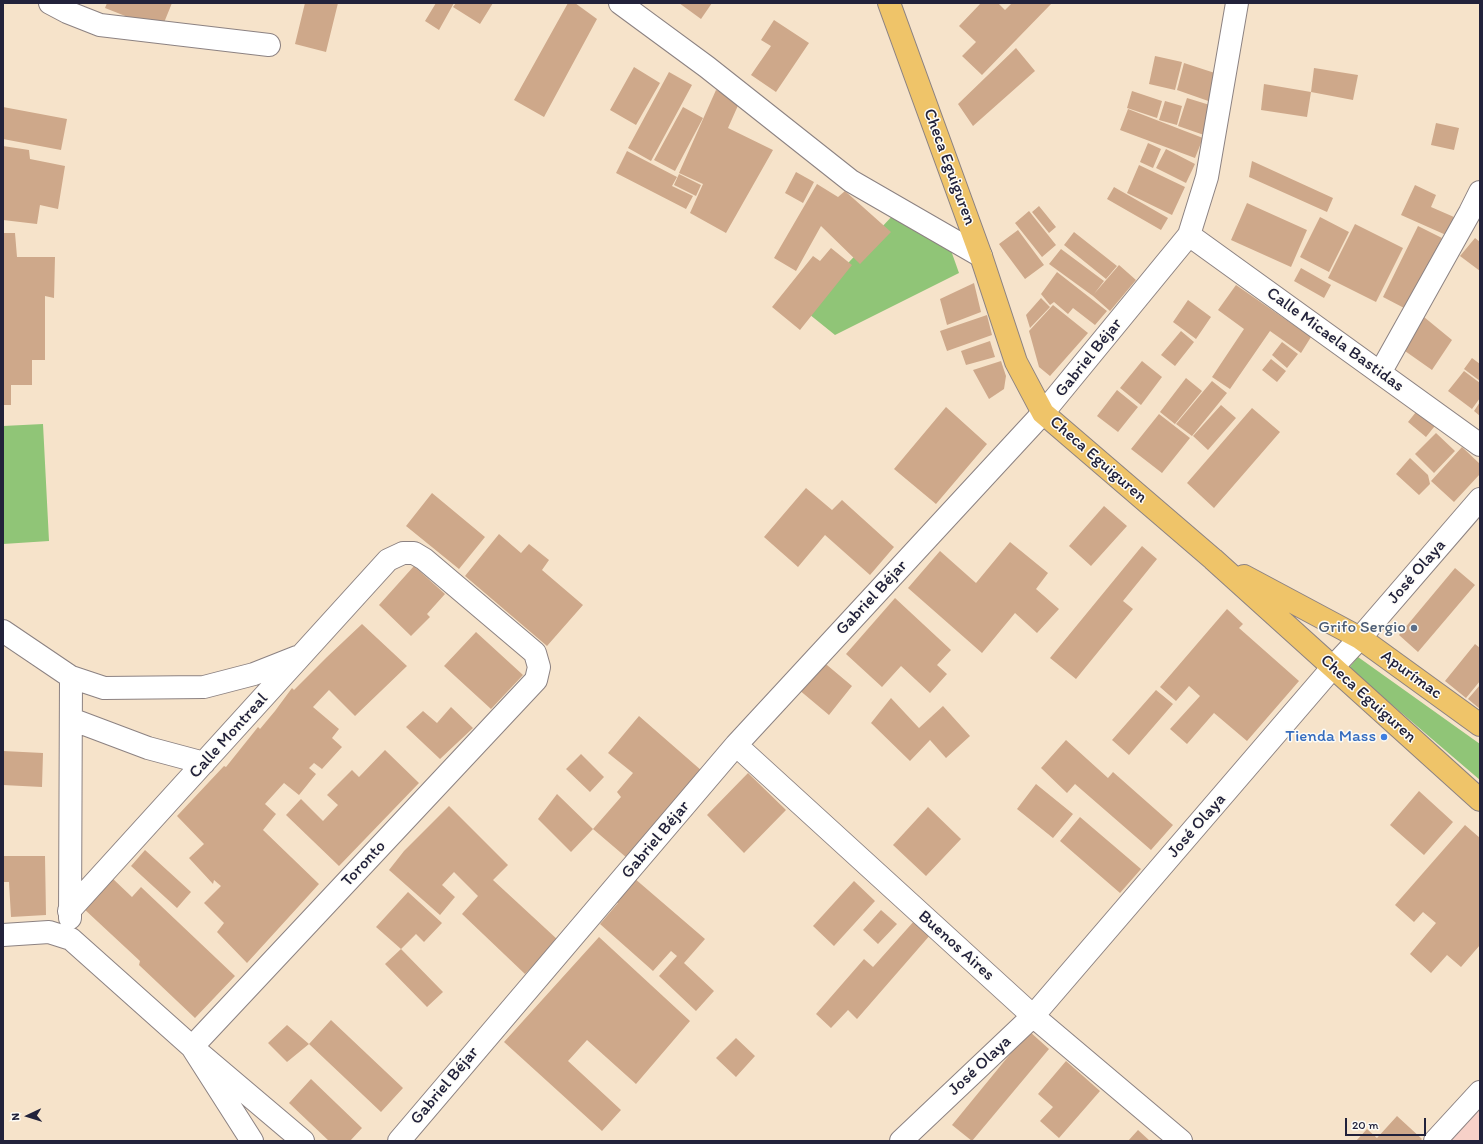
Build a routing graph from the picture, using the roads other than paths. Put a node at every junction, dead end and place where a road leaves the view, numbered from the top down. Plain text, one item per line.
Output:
1 (50, 3) edge
2 (620, 3) edge
3 (889, 3) edge
4 (1237, 3) edge
5 (269, 45) dead end
6 (1480, 192) edge
7 (1475, 216) edge
8 (1189, 235) junction
9 (981, 256) junction
10 (1380, 373) junction
11 (1043, 413) junction
12 (1480, 445) edge
13 (1480, 499) edge
14 (1213, 559) junction
15 (3, 631) edge
16 (1360, 638) junction
17 (302, 656) junction
18 (1333, 667) junction
19 (71, 677) junction
20 (536, 680) joint
21 (71, 720) junction
22 (1480, 725) edge
23 (736, 745) junction
24 (204, 763) junction
25 (1480, 800) edge
26 (69, 911) junction
27 (3, 935) edge
28 (71, 939) junction
29 (1033, 1016) junction
30 (192, 1048) junction
31 (1480, 1092) edge
32 (252, 1141) edge
33 (303, 1141) edge
34 (398, 1141) edge
35 (901, 1141) edge
36 (1181, 1141) edge
37 (1435, 1141) edge

1 - 5 street
2 - 9 street
3 - 9 main road, Checa Eguiguren
4 - 8 street, Gabriel Béjar
6 - 7 street
7 - 10 street
8 - 10 street, Calle Micaela Bastidas
8 - 11 street, Gabriel Béjar
9 - 11 main road, Checa Eguiguren
10 - 12 street, Calle Micaela Bastidas
11 - 14 main road, Checa Eguiguren
11 - 23 street, Gabriel Béjar
13 - 16 street, José Olaya
14 - 16 main road, Apurímac
14 - 18 main road, Checa Eguiguren
15 - 19 street
16 - 18 street, José Olaya
16 - 22 main road, Apurímac
17 - 19 street
17 - 20 street, Calle Montreal
17 - 24 street, Calle Montreal
18 - 25 main road, Checa Eguiguren
18 - 29 street, José Olaya
19 - 21 street
20 - 30 street, Toronto
21 - 24 street
21 - 26 street
23 - 29 street, Buenos Aires
23 - 34 street, Gabriel Béjar
24 - 26 street, Calle Montreal
26 - 28 street
27 - 28 street
28 - 30 street
29 - 35 street, José Olaya
29 - 36 street, Buenos Aires
30 - 32 street
30 - 33 street
31 - 37 street

